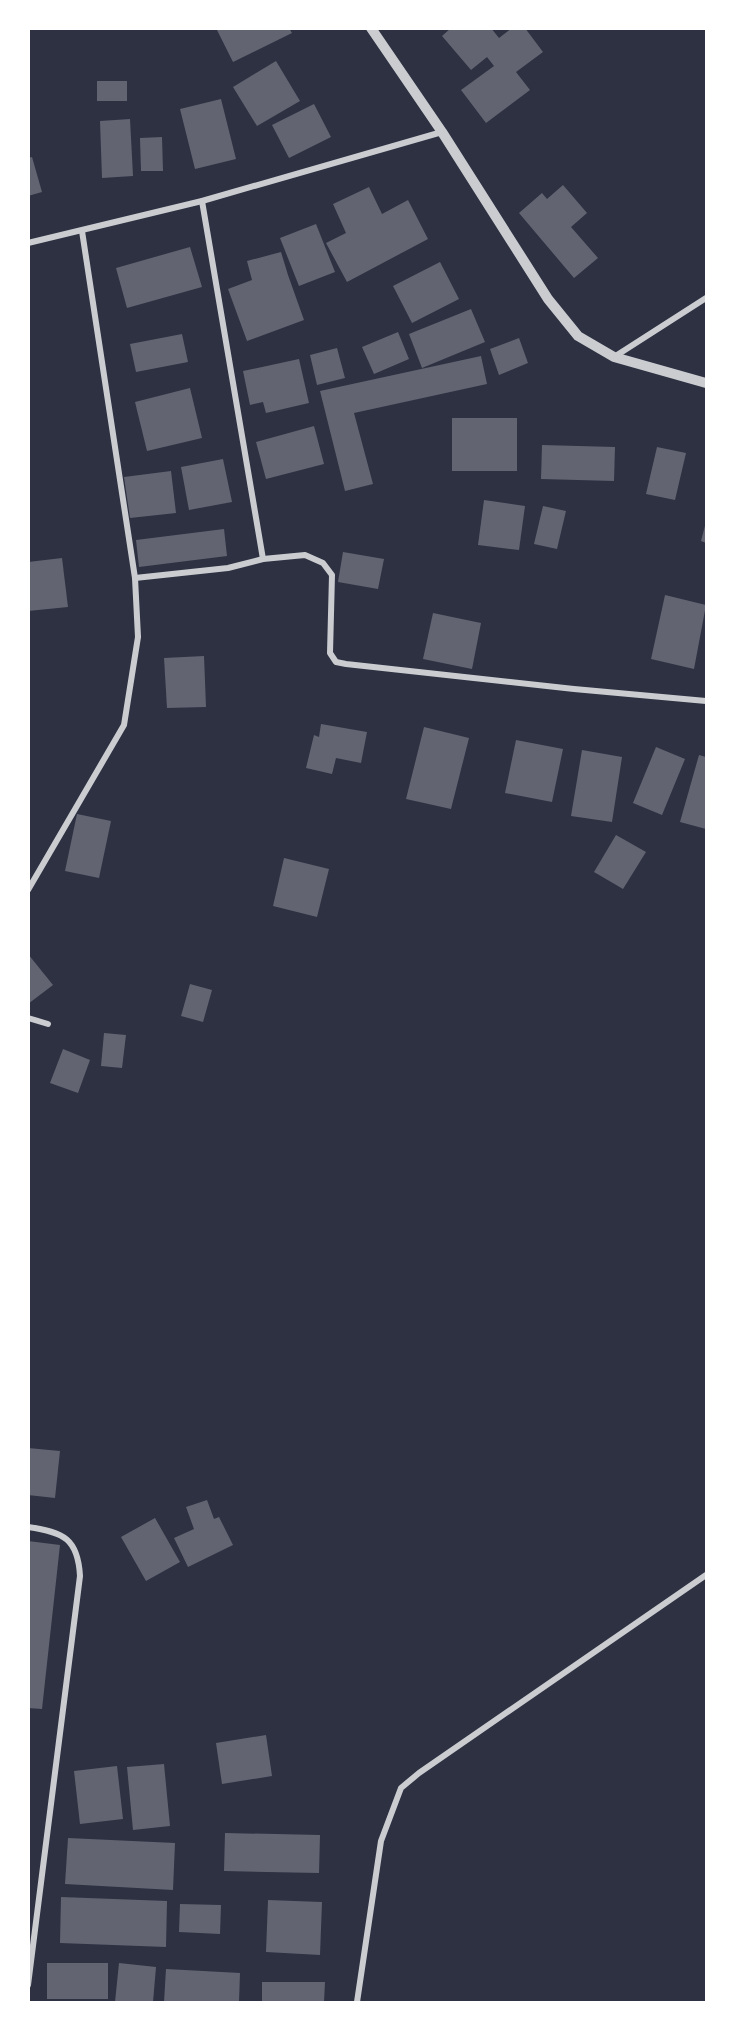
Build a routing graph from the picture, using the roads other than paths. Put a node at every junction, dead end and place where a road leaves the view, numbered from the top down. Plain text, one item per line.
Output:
1 (371, 28) edge
2 (442, 132) junction
3 (202, 201) junction
4 (82, 231) junction
5 (28, 243) edge
6 (706, 298) edge
7 (614, 357) junction
8 (706, 383) edge
9 (263, 559) junction
10 (135, 579) junction
11 (706, 701) edge
12 (28, 890) edge
13 (28, 1018) edge
14 (48, 1024) dead end
15 (28, 1527) edge
16 (706, 1575) edge
17 (28, 1985) edge
18 (357, 2002) edge

1 - 2 street
2 - 3 street
2 - 7 street
3 - 4 street
3 - 9 street
4 - 5 street
4 - 10 street
6 - 7 street
7 - 8 street
9 - 10 street
9 - 11 street
10 - 12 street
13 - 14 street
15 - 17 street
16 - 18 street

